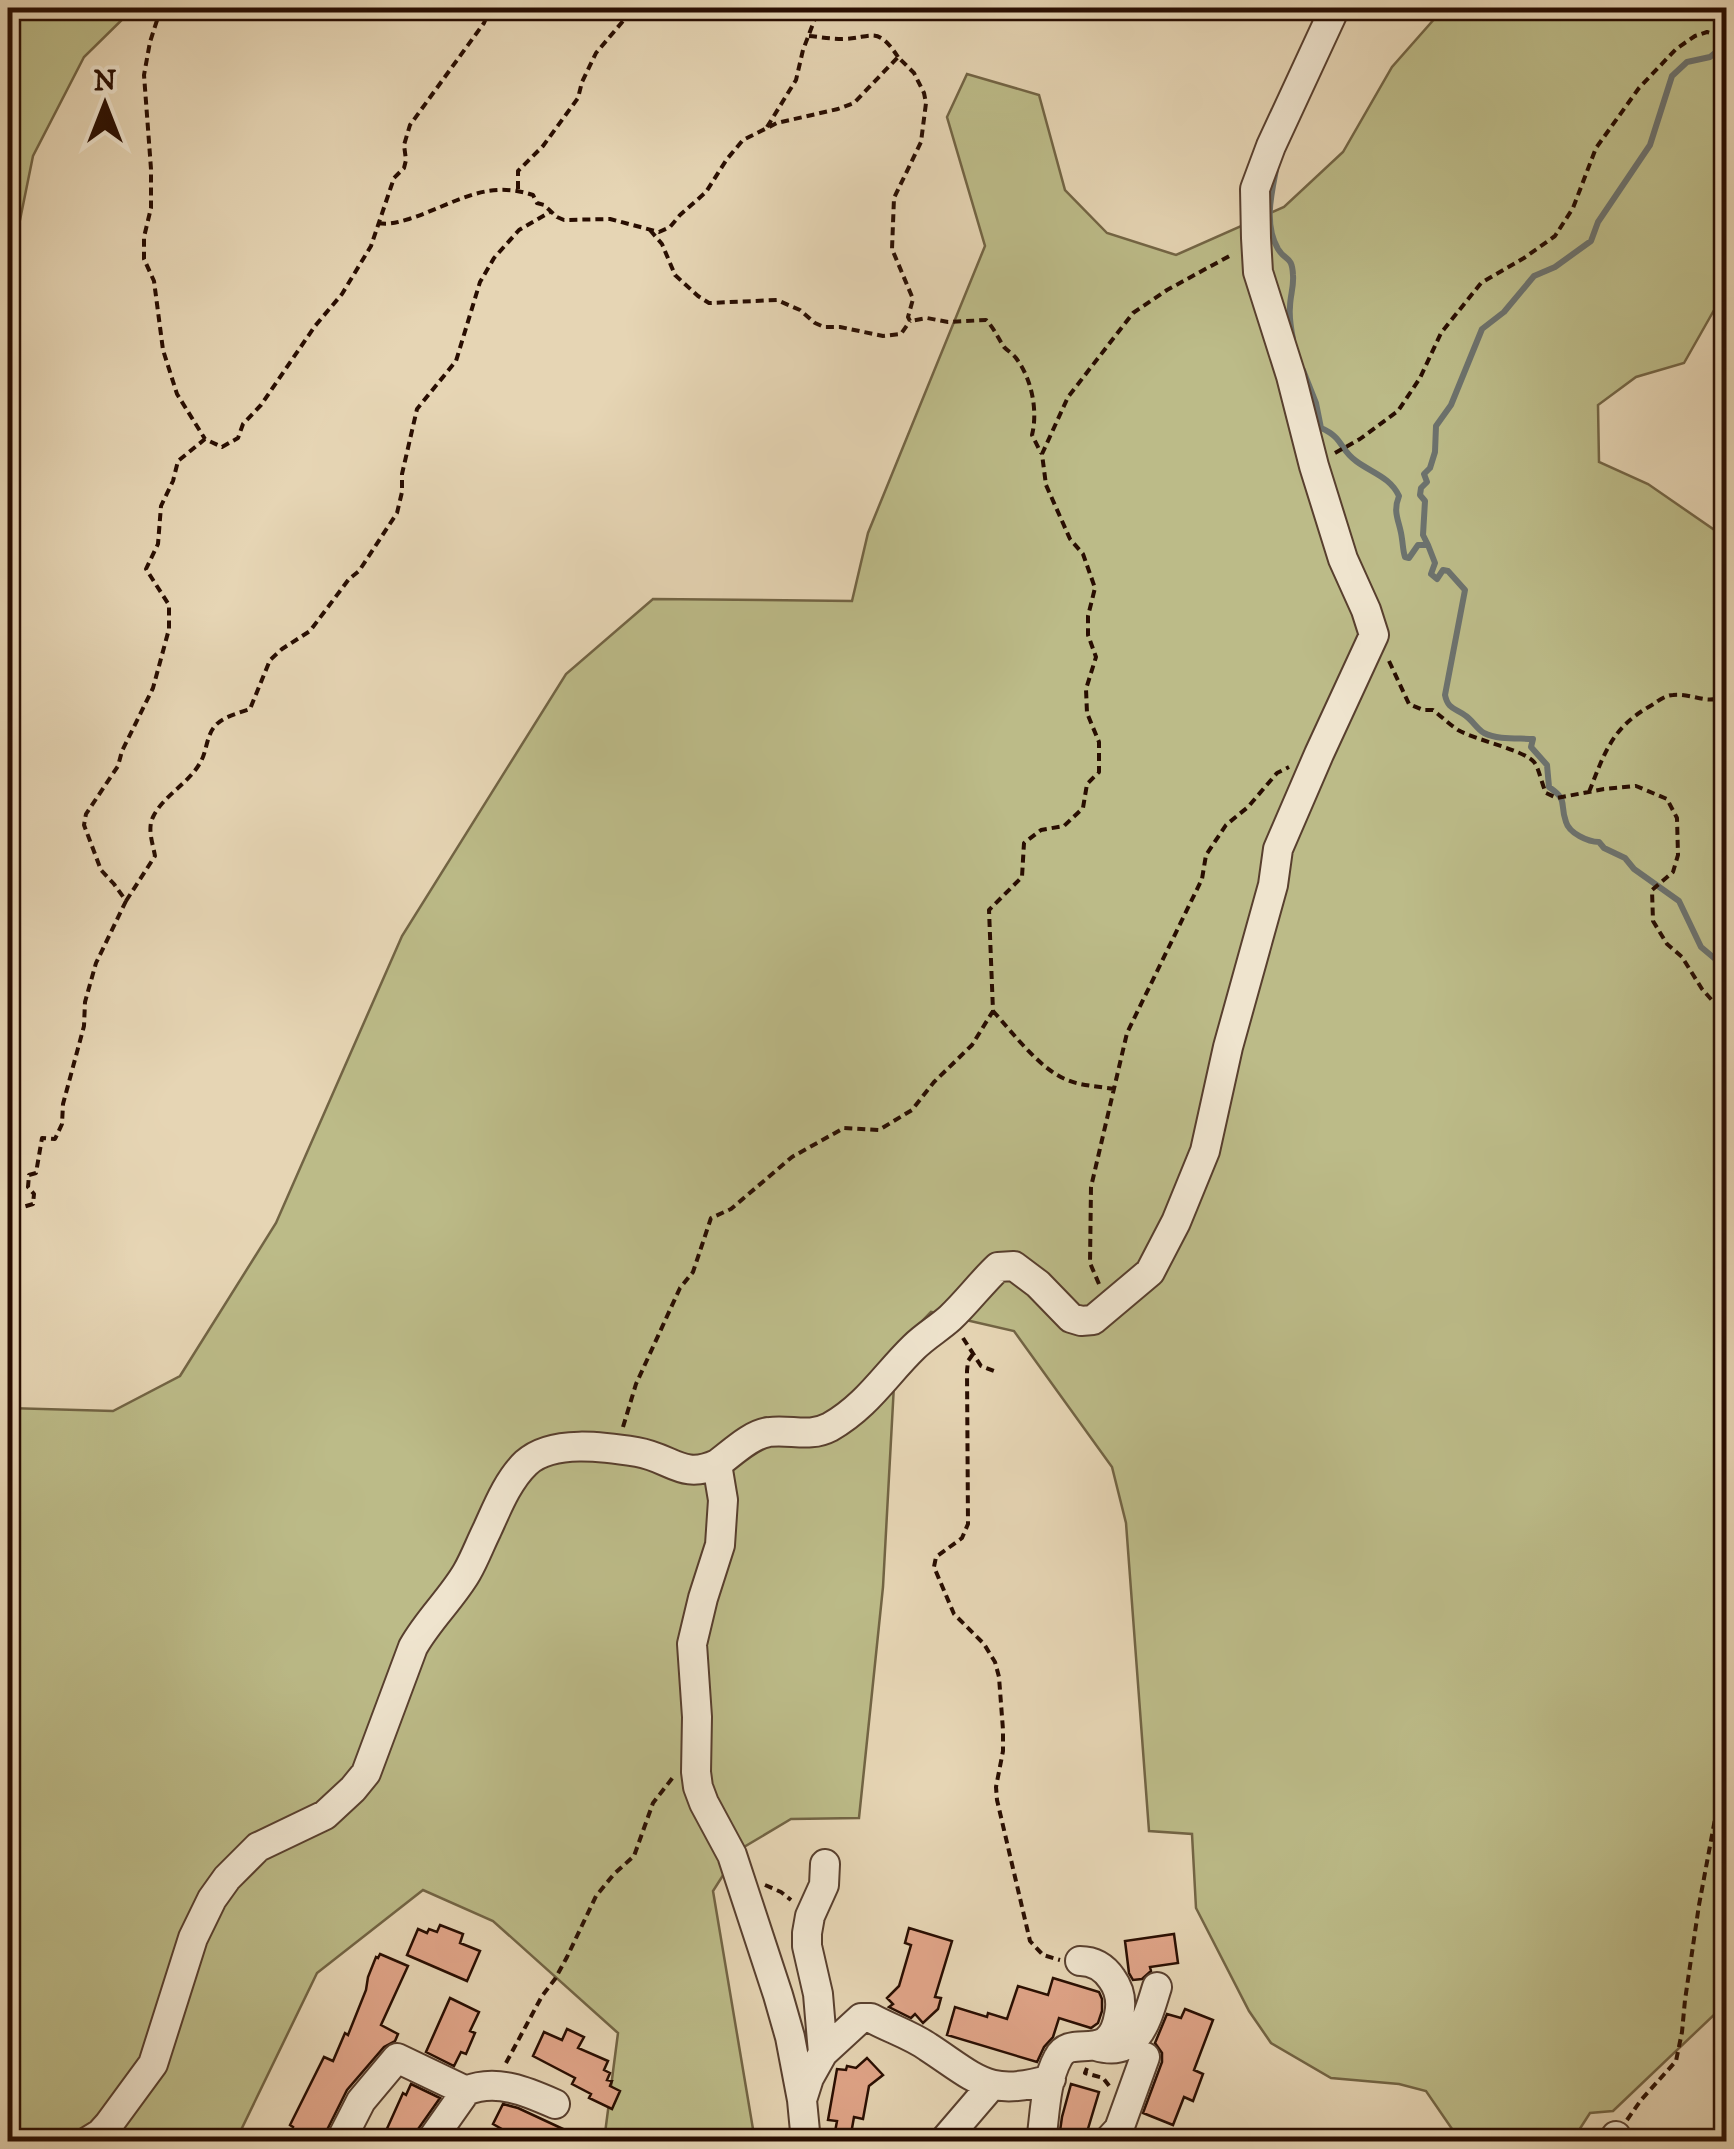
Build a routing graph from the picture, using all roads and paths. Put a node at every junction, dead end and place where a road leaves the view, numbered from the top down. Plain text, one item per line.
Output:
1 (161, 8) edge
2 (490, 8) edge
3 (511, 8) edge
4 (631, 8) edge
5 (819, 8) edge
6 (1335, 8) edge
7 (809, 36) junction
8 (1726, 37) edge
9 (898, 58) junction
10 (767, 127) junction
11 (518, 190) junction
12 (550, 212) junction
13 (378, 224) junction
14 (650, 230) junction
15 (1256, 238) junction
16 (910, 321) junction
17 (206, 439) junction
18 (1042, 454) junction
19 (1314, 466) junction
20 (1726, 552) edge
21 (1726, 652) edge
22 (1399, 686) dead end
23 (1726, 695) edge
24 (1319, 754) junction
25 (1589, 792) junction
26 (126, 901) junction
27 (993, 1011) junction
28 (1726, 1016) edge
29 (1114, 1089) junction
30 (8, 1223) edge
31 (1109, 1307) junction
32 (934, 1331) junction
33 (973, 1354) junction
34 (994, 1372) dead end
35 (608, 1446) junction
36 (717, 1464) junction
37 (696, 1757) junction
38 (1726, 1760) edge
39 (825, 1864) dead end
40 (740, 1882) junction
41 (807, 1933) junction
42 (1080, 1960) joint
43 (1158, 1988) dead end
44 (1096, 2046) junction
45 (823, 2053) junction
46 (1145, 2057) dead end
47 (1051, 2078) junction
48 (498, 2086) junction
49 (991, 2086) junction
50 (466, 2090) junction
51 (802, 2100) junction
52 (555, 2104) dead end
53 (1614, 2139) edge
54 (87, 2142) edge
55 (340, 2142) edge
56 (430, 2142) edge
57 (806, 2142) edge
58 (943, 2142) edge
59 (1041, 2142) edge
60 (1107, 2142) edge

1 - 17 path
2 - 3 path
2 - 13 path
4 - 11 path
5 - 7 path
6 - 15 street
7 - 9 path
7 - 10 path
8 - 19 path
9 - 10 path
9 - 16 path
10 - 14 path
11 - 12 path
11 - 13 path
12 - 14 path
12 - 26 path
13 - 17 path
14 - 16 path
15 - 18 path
15 - 19 street
16 - 18 path
17 - 26 path
18 - 27 path
19 - 24 street
20 - 21 path
22 - 25 path
23 - 25 path
24 - 29 path
24 - 31 street
25 - 28 path
26 - 30 path
27 - 29 path
27 - 35 path
29 - 31 path
31 - 32 street
32 - 33 path
32 - 36 street
33 - 34 path
33 - 42 path
35 - 36 street
35 - 54 street
36 - 37 street
37 - 40 street
37 - 48 path
38 - 53 path
39 - 41 street
40 - 41 path
40 - 51 street
41 - 45 street
42 - 44 street
43 - 44 street
44 - 47 street
45 - 49 street
45 - 51 street
46 - 60 street
47 - 49 street
47 - 59 street
48 - 50 street
48 - 52 street
49 - 58 street
50 - 55 street
50 - 56 street
51 - 57 street

